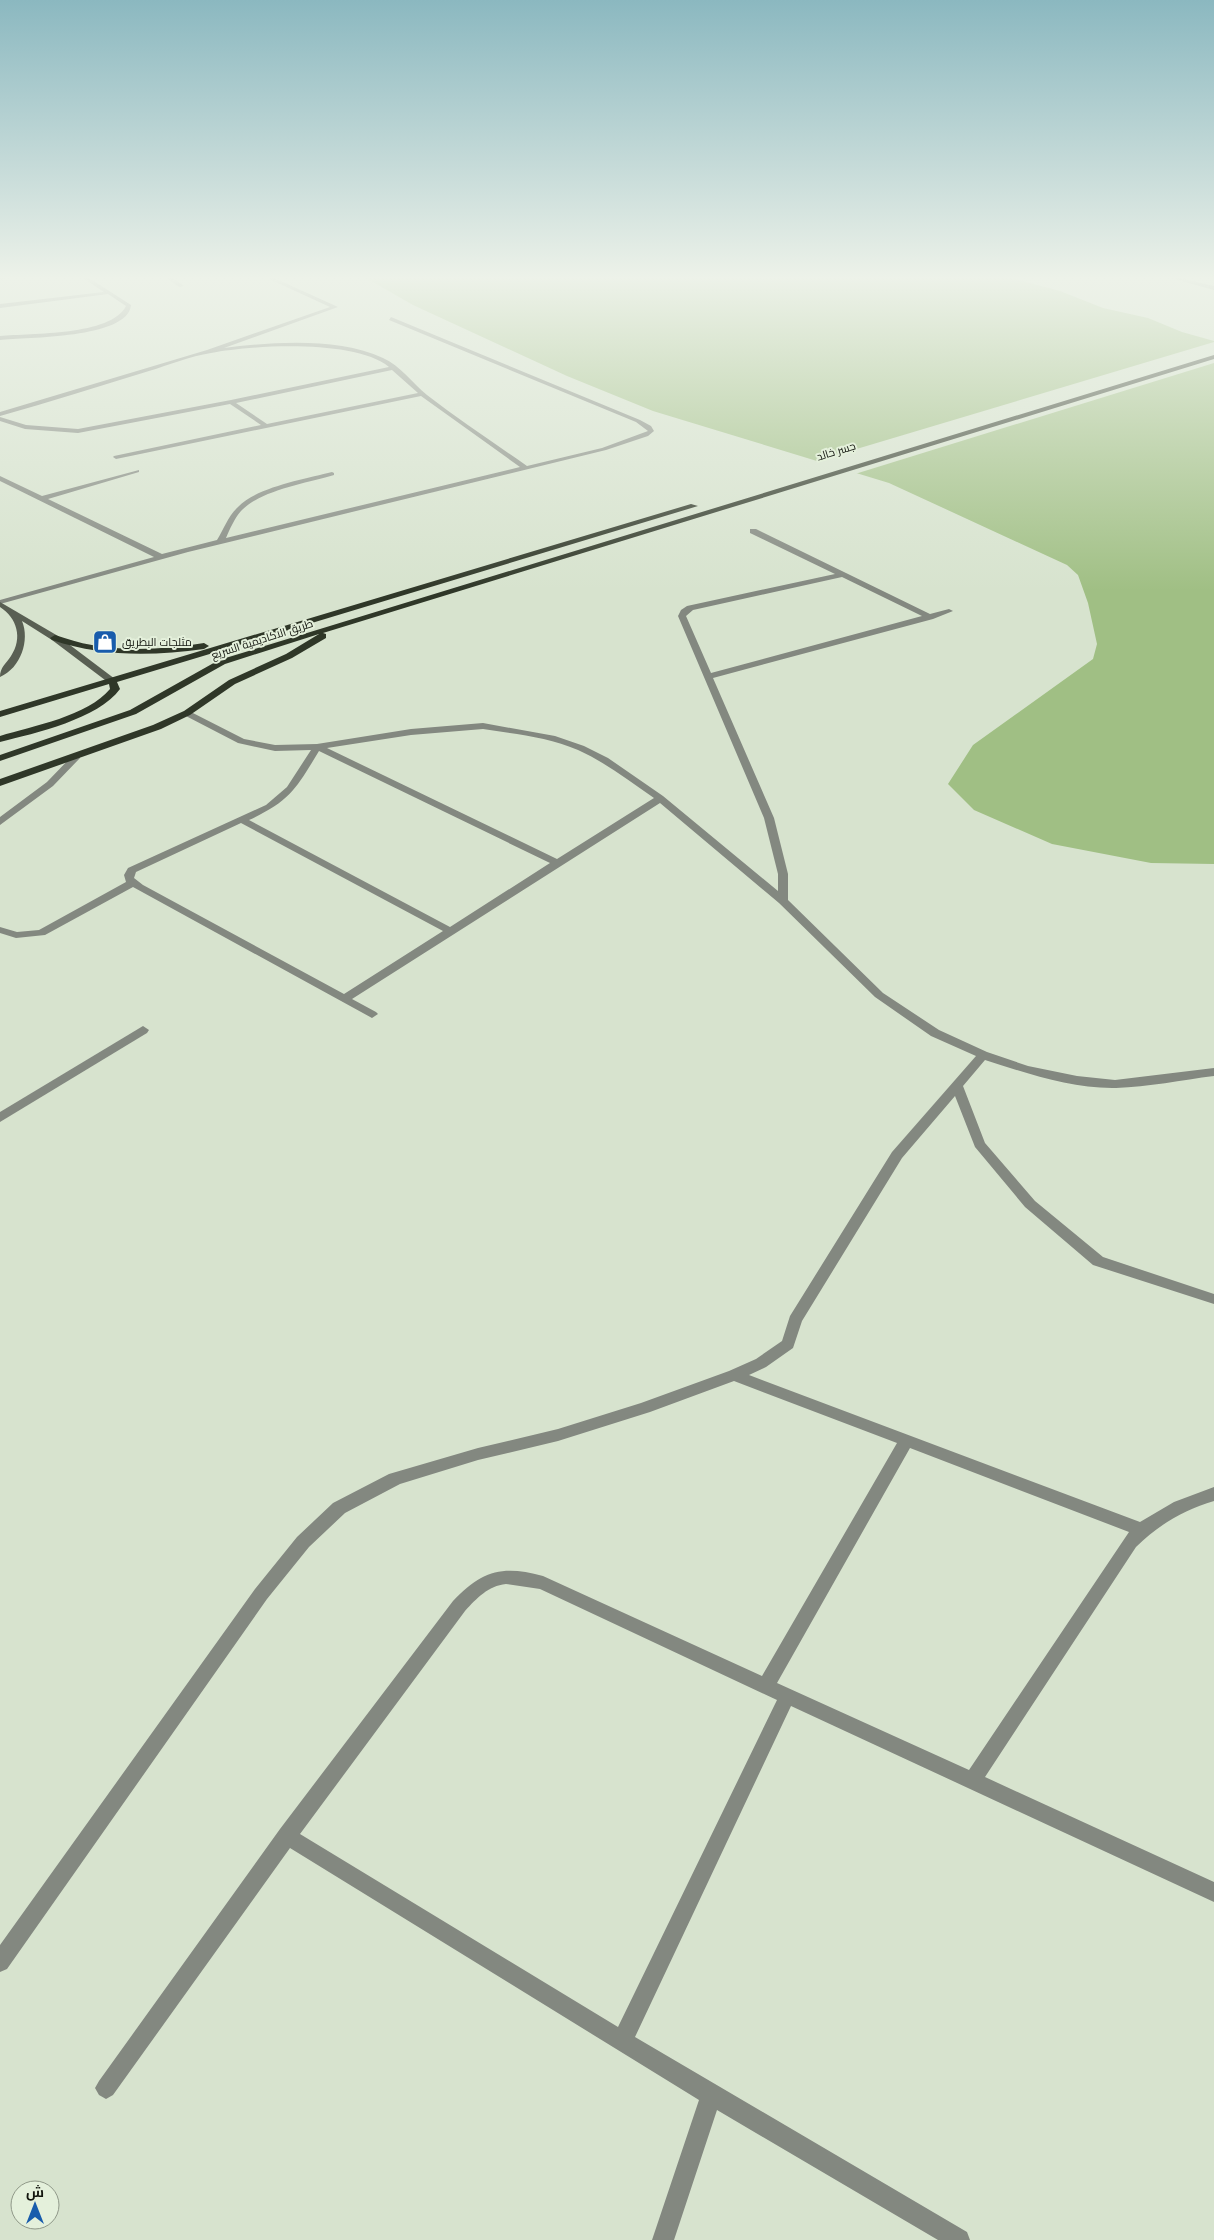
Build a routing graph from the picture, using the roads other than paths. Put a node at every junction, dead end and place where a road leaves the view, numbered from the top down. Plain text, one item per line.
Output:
1 (105, 383) edge
2 (322, 383) edge
3 (409, 383) edge
4 (545, 383) edge
5 (1130, 383) edge
6 (423, 394) junction
7 (230, 402) junction
8 (0, 414) edge
9 (0, 419) edge
10 (267, 427) junction
11 (116, 457) dead end
12 (527, 469) junction
13 (137, 471) dead end
14 (332, 474) dead end
15 (0, 478) edge
16 (40, 500) junction
17 (704, 503) dead end
18 (753, 531) dead end
19 (220, 542) junction
20 (161, 557) junction
21 (845, 574) junction
22 (455, 589) joint
23 (1, 604) edge
24 (949, 611) dead end
25 (930, 617) junction
26 (339, 625) junction
27 (283, 630) junction
28 (55, 638) junction
29 (0, 674) edge
30 (708, 678) junction
31 (112, 681) junction
32 (187, 712) junction
33 (0, 714) edge
34 (0, 739) edge
35 (317, 748) junction
36 (77, 756) junction
37 (0, 758) edge
38 (0, 784) edge
39 (660, 798) junction
40 (242, 820) junction
41 (0, 822) edge
42 (558, 863) junction
43 (132, 883) junction
44 (783, 901) junction
45 (0, 930) edge
46 (450, 931) junction
47 (344, 998) junction
48 (372, 1014) dead end
49 (143, 1030) dead end
50 (984, 1055) junction
51 (1214, 1072) edge
52 (957, 1085) junction
53 (0, 1118) edge
54 (1214, 1299) edge
55 (734, 1375) junction
56 (906, 1441) junction
57 (1214, 1494) edge
58 (1142, 1530) junction
59 (765, 1687) junction
60 (786, 1697) junction
61 (973, 1780) junction
62 (287, 1836) junction
63 (1214, 1892) edge
64 (0, 1962) edge
65 (622, 2041) junction
66 (106, 2088) dead end
67 (710, 2096) junction
68 (663, 2240) edge
69 (958, 2240) edge

1 - 8 street
2 - 7 street
3 - 6 street
4 - 12 street
5 - 22 highway, جسر خالد
6 - 10 street
6 - 12 street
7 - 9 street
7 - 10 street
10 - 11 street
12 - 19 street
13 - 16 street
14 - 19 street
15 - 16 street
16 - 20 street
17 - 27 highway, طريق الاكاديمية السريع
18 - 21 street
19 - 20 street
20 - 23 street
21 - 25 street
21 - 30 street
22 - 26 highway, طريق الاكاديمية السريع
23 - 28 main road
23 - 29 main road
24 - 25 street
25 - 30 street
26 - 32 highway
26 - 37 highway, طريق الاكاديمية السريع
27 - 28 highway
27 - 31 highway, طريق الاكاديمية السريع
28 - 31 main road
30 - 44 street
31 - 33 highway, طريق الاكاديمية السريع
31 - 34 highway
32 - 35 street
32 - 36 highway
35 - 39 street
35 - 40 street
35 - 42 street
36 - 38 highway
36 - 41 street
39 - 42 street
39 - 44 street
40 - 43 street
40 - 46 street
42 - 46 street
43 - 45 street
43 - 47 street
44 - 50 street
46 - 47 street
47 - 48 street
49 - 53 street
50 - 51 street
50 - 52 street
52 - 54 street
52 - 55 street
55 - 56 street
55 - 64 street
56 - 58 street
56 - 59 street
57 - 58 street
58 - 61 street
59 - 60 street
59 - 62 street
60 - 61 street
60 - 65 street
61 - 63 street
62 - 65 street
62 - 66 street
65 - 67 street
67 - 68 street
67 - 69 street

